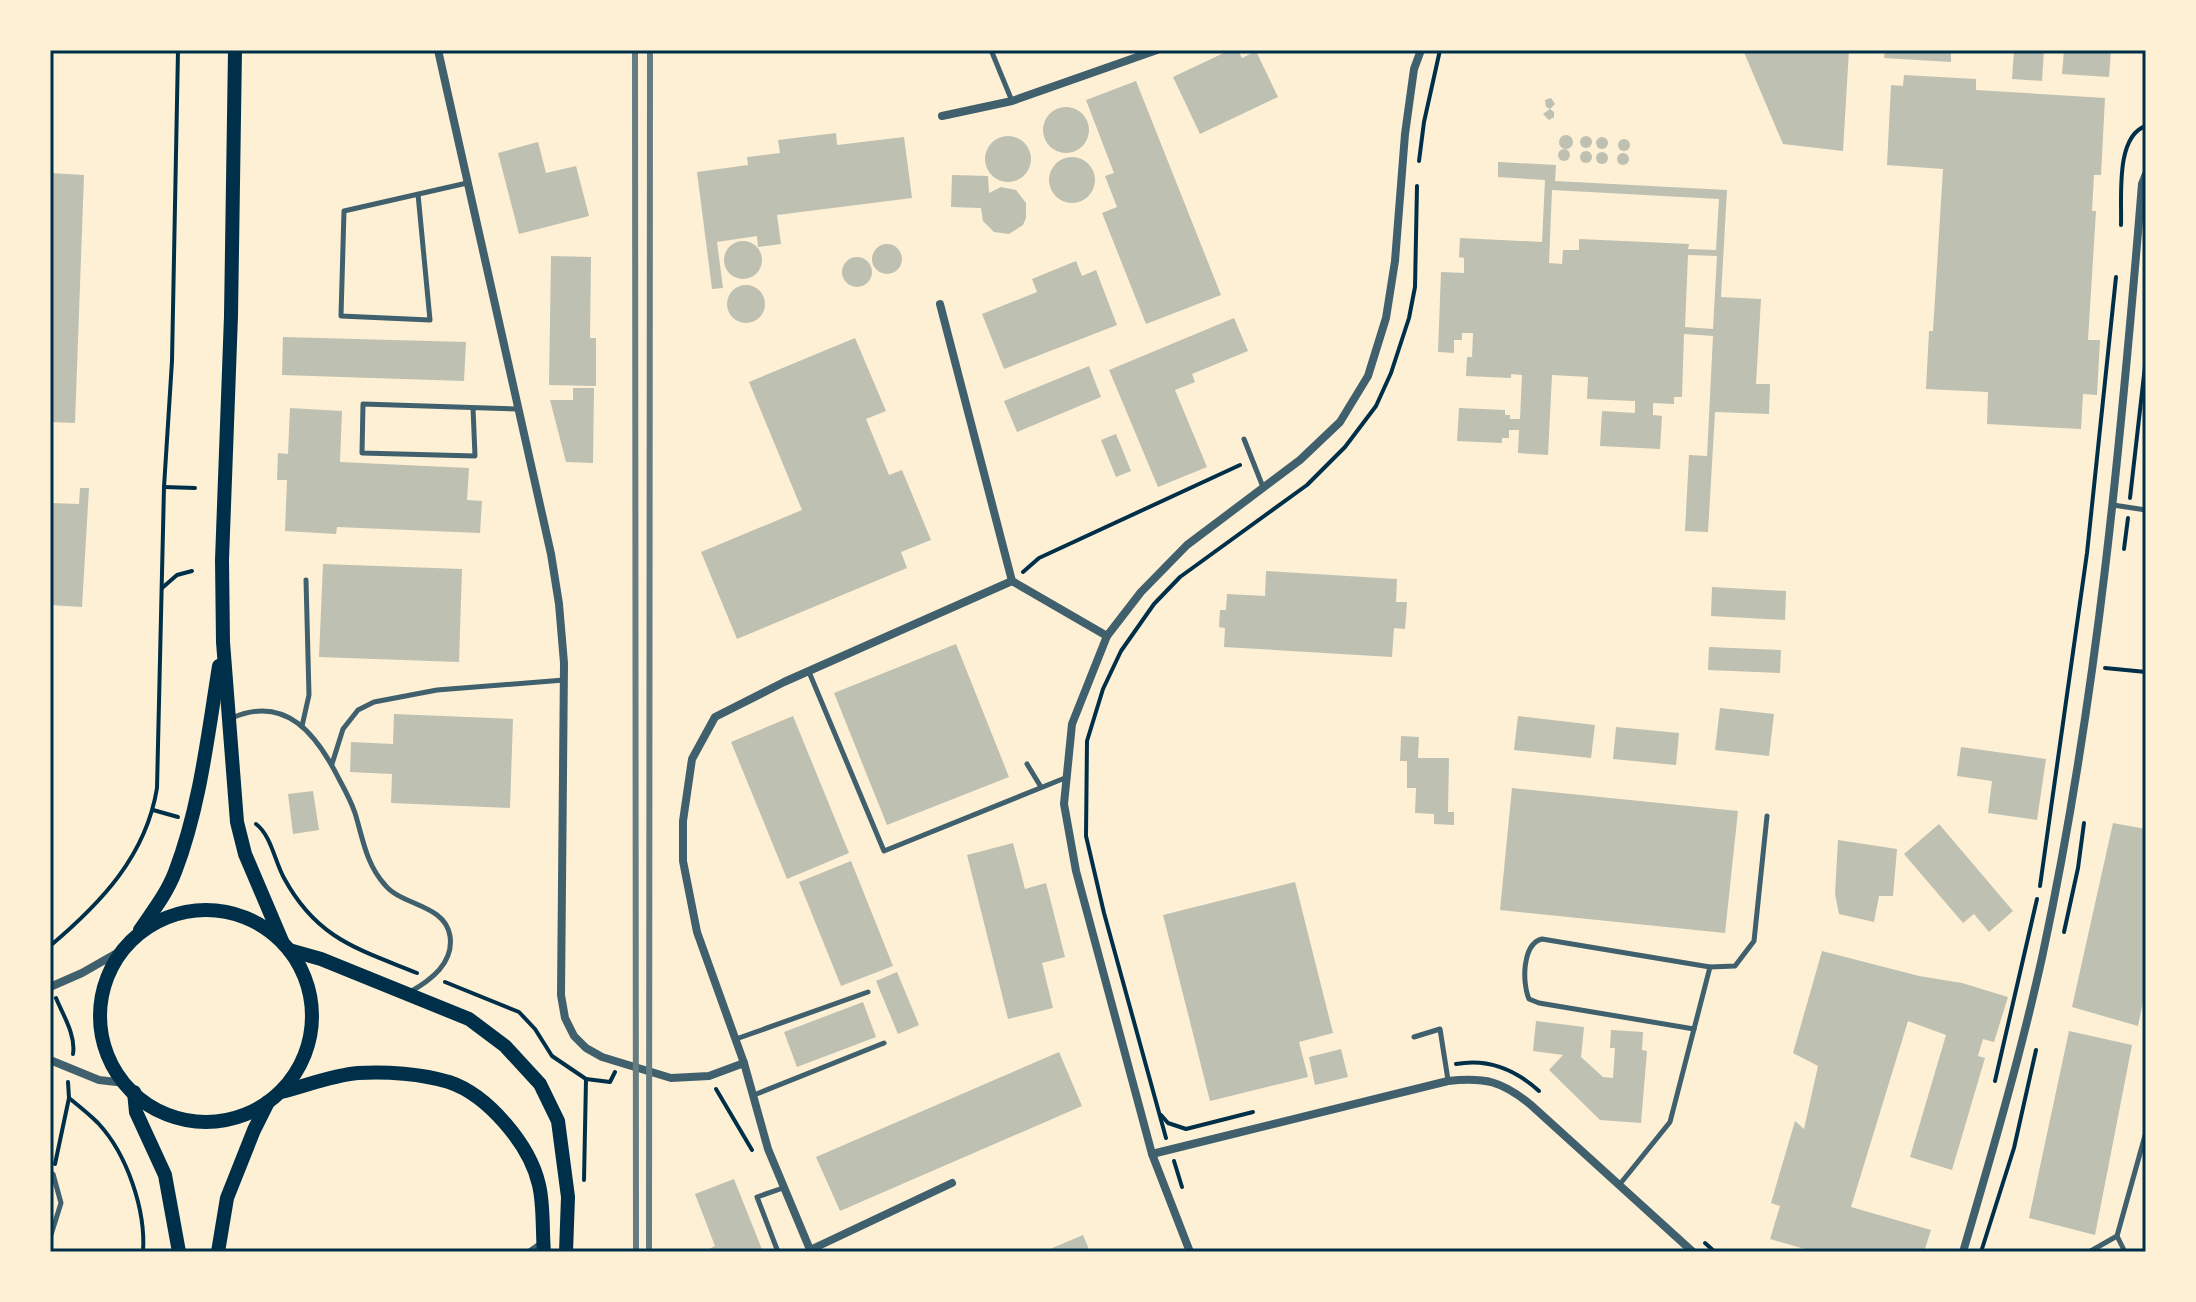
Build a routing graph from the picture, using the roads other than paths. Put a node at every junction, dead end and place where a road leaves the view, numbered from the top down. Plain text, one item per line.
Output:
1 (235, 50) edge
2 (438, 50) edge
3 (991, 50) edge
4 (1157, 50) edge
5 (1421, 50) edge
6 (1012, 101) junction
7 (942, 116) dead end
8 (2146, 174) edge
9 (467, 183) junction
10 (418, 194) junction
11 (940, 304) dead end
12 (473, 408) junction
13 (518, 409) junction
14 (1244, 439) dead end
15 (1263, 487) junction
16 (2113, 505) junction
17 (2146, 510) edge
18 (306, 580) dead end
19 (1012, 581) junction
20 (1107, 636) junction
21 (223, 642) junction
22 (809, 672) junction
23 (564, 680) junction
24 (229, 719) junction
25 (302, 726) junction
26 (332, 764) junction
27 (1027, 764) dead end
28 (1065, 778) junction
29 (1041, 787) junction
30 (1767, 816) dead end
31 (128, 944) junction
32 (286, 946) junction
33 (1710, 967) junction
34 (50, 987) edge
35 (868, 992) dead end
36 (405, 994) junction
37 (1694, 1029) junction
38 (1414, 1037) dead end
39 (736, 1040) junction
40 (884, 1043) dead end
41 (50, 1060) edge
42 (744, 1063) junction
43 (1448, 1081) junction
44 (130, 1088) junction
45 (754, 1095) junction
46 (275, 1096) junction
47 (2146, 1132) edge
48 (1152, 1154) junction
49 (52, 1174) edge
50 (952, 1183) dead end
51 (1619, 1185) junction
52 (784, 1187) junction
53 (2117, 1236) junction
54 (50, 1238) edge
55 (544, 1247) edge
56 (810, 1251) edge
57 (179, 1252) edge
58 (218, 1252) edge
59 (528, 1252) edge
60 (566, 1252) edge
61 (778, 1252) edge
62 (1190, 1252) edge
63 (1693, 1252) edge
64 (1963, 1252) edge
65 (2089, 1252) edge
66 (2125, 1252) edge

1 - 21 main road
2 - 9 street
3 - 6 lane
4 - 6 street
5 - 15 street
6 - 7 street
8 - 16 street
9 - 10 lane
9 - 13 street
10 - 10 lane
11 - 19 street
12 - 12 lane
12 - 13 lane
13 - 23 street
14 - 15 lane
15 - 20 street
16 - 17 lane
16 - 64 street
18 - 25 lane
19 - 20 street
19 - 22 street
20 - 28 street
21 - 24 main road
21 - 31 main road
22 - 29 lane
22 - 39 street
23 - 26 lane
23 - 42 street
24 - 25 lane
24 - 32 main road
25 - 26 lane
26 - 36 lane
27 - 29 lane
28 - 29 lane
28 - 48 street
30 - 33 lane
31 - 32 main road
31 - 34 street
31 - 44 main road
32 - 36 main road
32 - 46 main road
33 - 37 lane
33 - 37 lane
35 - 39 lane
36 - 60 main road
37 - 51 lane
38 - 43 lane
39 - 42 street
40 - 45 lane
41 - 44 street
42 - 45 street
43 - 48 street
43 - 51 street
44 - 46 main road
44 - 57 main road
45 - 52 street
46 - 55 main road
46 - 58 main road
47 - 53 lane
48 - 62 street
49 - 54 lane
50 - 56 street
51 - 63 street
52 - 56 street
52 - 61 lane
53 - 65 lane
53 - 66 lane
55 - 59 lane

